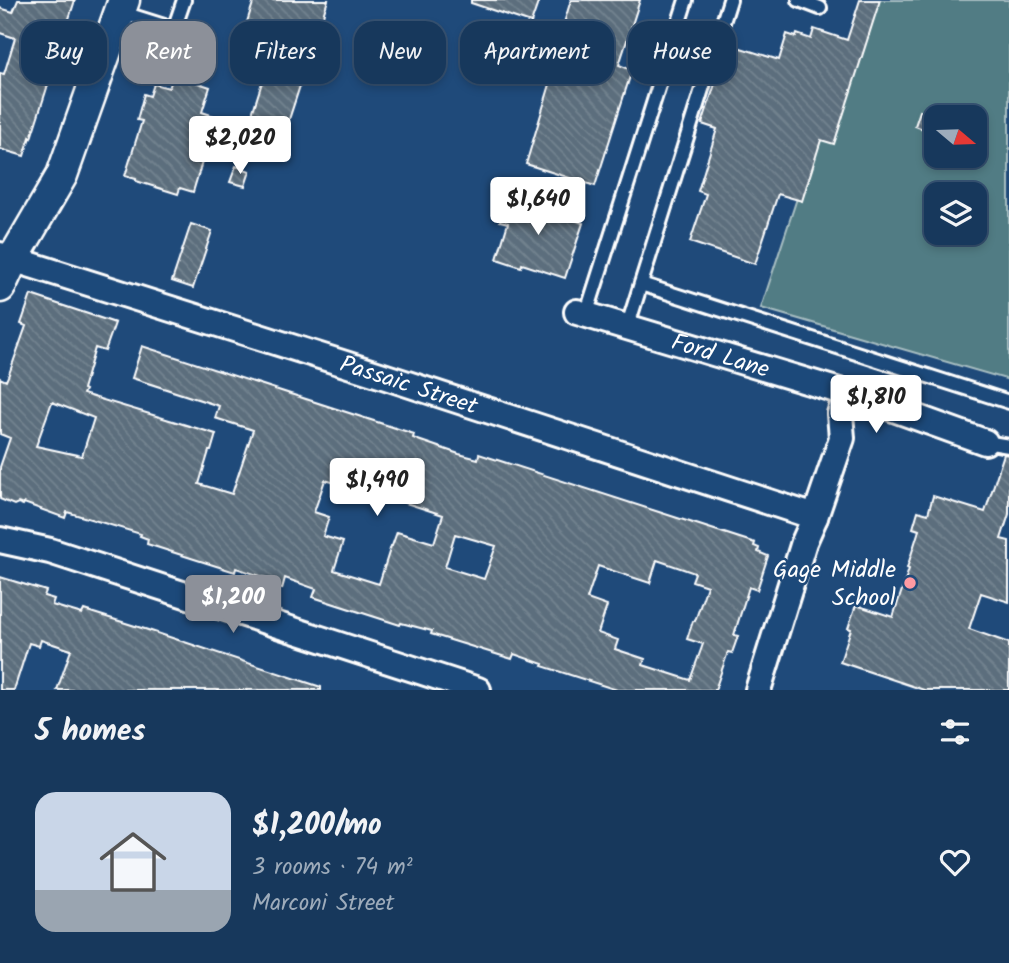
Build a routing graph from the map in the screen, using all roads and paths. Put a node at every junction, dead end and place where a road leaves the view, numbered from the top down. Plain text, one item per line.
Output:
1 (184, 0) edge
2 (686, 0) edge
3 (730, 0) edge
4 (799, 0) edge
5 (122, 6) edge
6 (820, 8) dead end
7 (7, 257) edge
8 (641, 284) junction
9 (0, 287) edge
10 (582, 314) joint
11 (627, 328) junction
12 (847, 393) junction
13 (874, 401) junction
14 (1009, 402) edge
15 (842, 438) junction
16 (985, 442) joint
17 (1009, 446) edge
18 (815, 517) junction
19 (0, 540) edge
20 (478, 690) edge
21 (758, 690) edge

1 - 5 lane
2 - 10 lane
3 - 8 lane
4 - 6 lane
5 - 7 street
7 - 9 street
7 - 18 street, Passaic Street
8 - 11 lane
8 - 14 lane
10 - 11 street, Ford Lane
11 - 12 street, Ford Lane
12 - 13 street, Ford Lane
12 - 15 street
13 - 15 street
13 - 16 street, Ford Lane
15 - 18 street
16 - 17 lane
18 - 21 street
19 - 20 street

